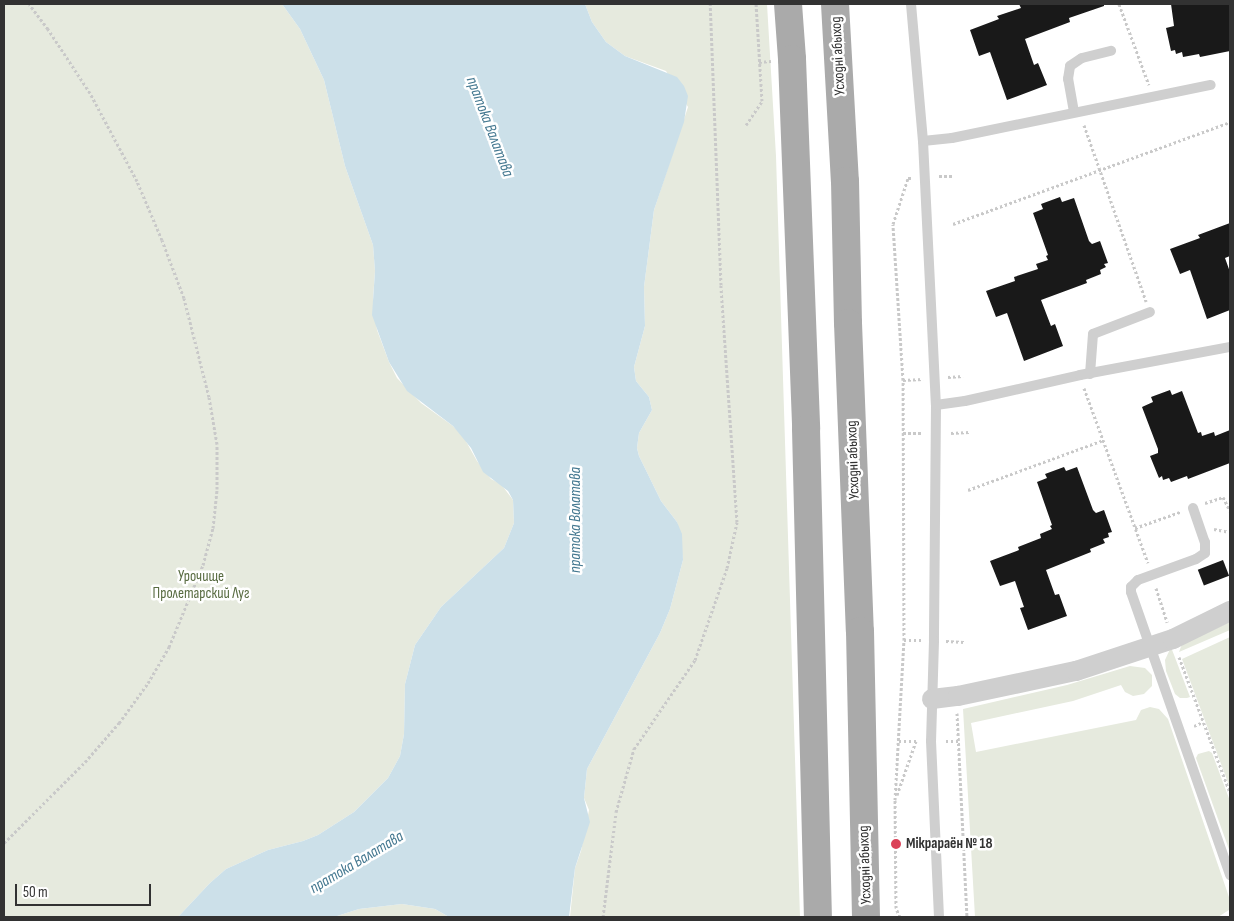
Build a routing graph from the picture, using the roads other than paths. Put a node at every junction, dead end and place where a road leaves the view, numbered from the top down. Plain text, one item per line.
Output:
1 (788, 4) edge
2 (835, 4) edge
3 (911, 4) edge
4 (1111, 51) dead end
5 (1211, 85) dead end
6 (1076, 111) junction
7 (923, 141) junction
8 (1150, 312) road end
9 (1230, 347) edge
10 (1090, 374) junction
11 (936, 404) junction
12 (1193, 508) dead end
13 (1230, 611) edge
14 (1151, 647) junction
15 (932, 698) junction
16 (1230, 875) edge
17 (818, 917) edge
18 (866, 917) edge
19 (938, 917) edge

1 - 17 main road
2 - 18 main road, Усходні абыход
3 - 7 lane
4 - 6 lane
5 - 6 lane
6 - 7 lane
7 - 11 lane
8 - 10 lane
9 - 10 lane
10 - 11 lane
11 - 15 lane
12 - 14 lane
13 - 14 street
14 - 15 street
14 - 16 lane
15 - 19 lane

